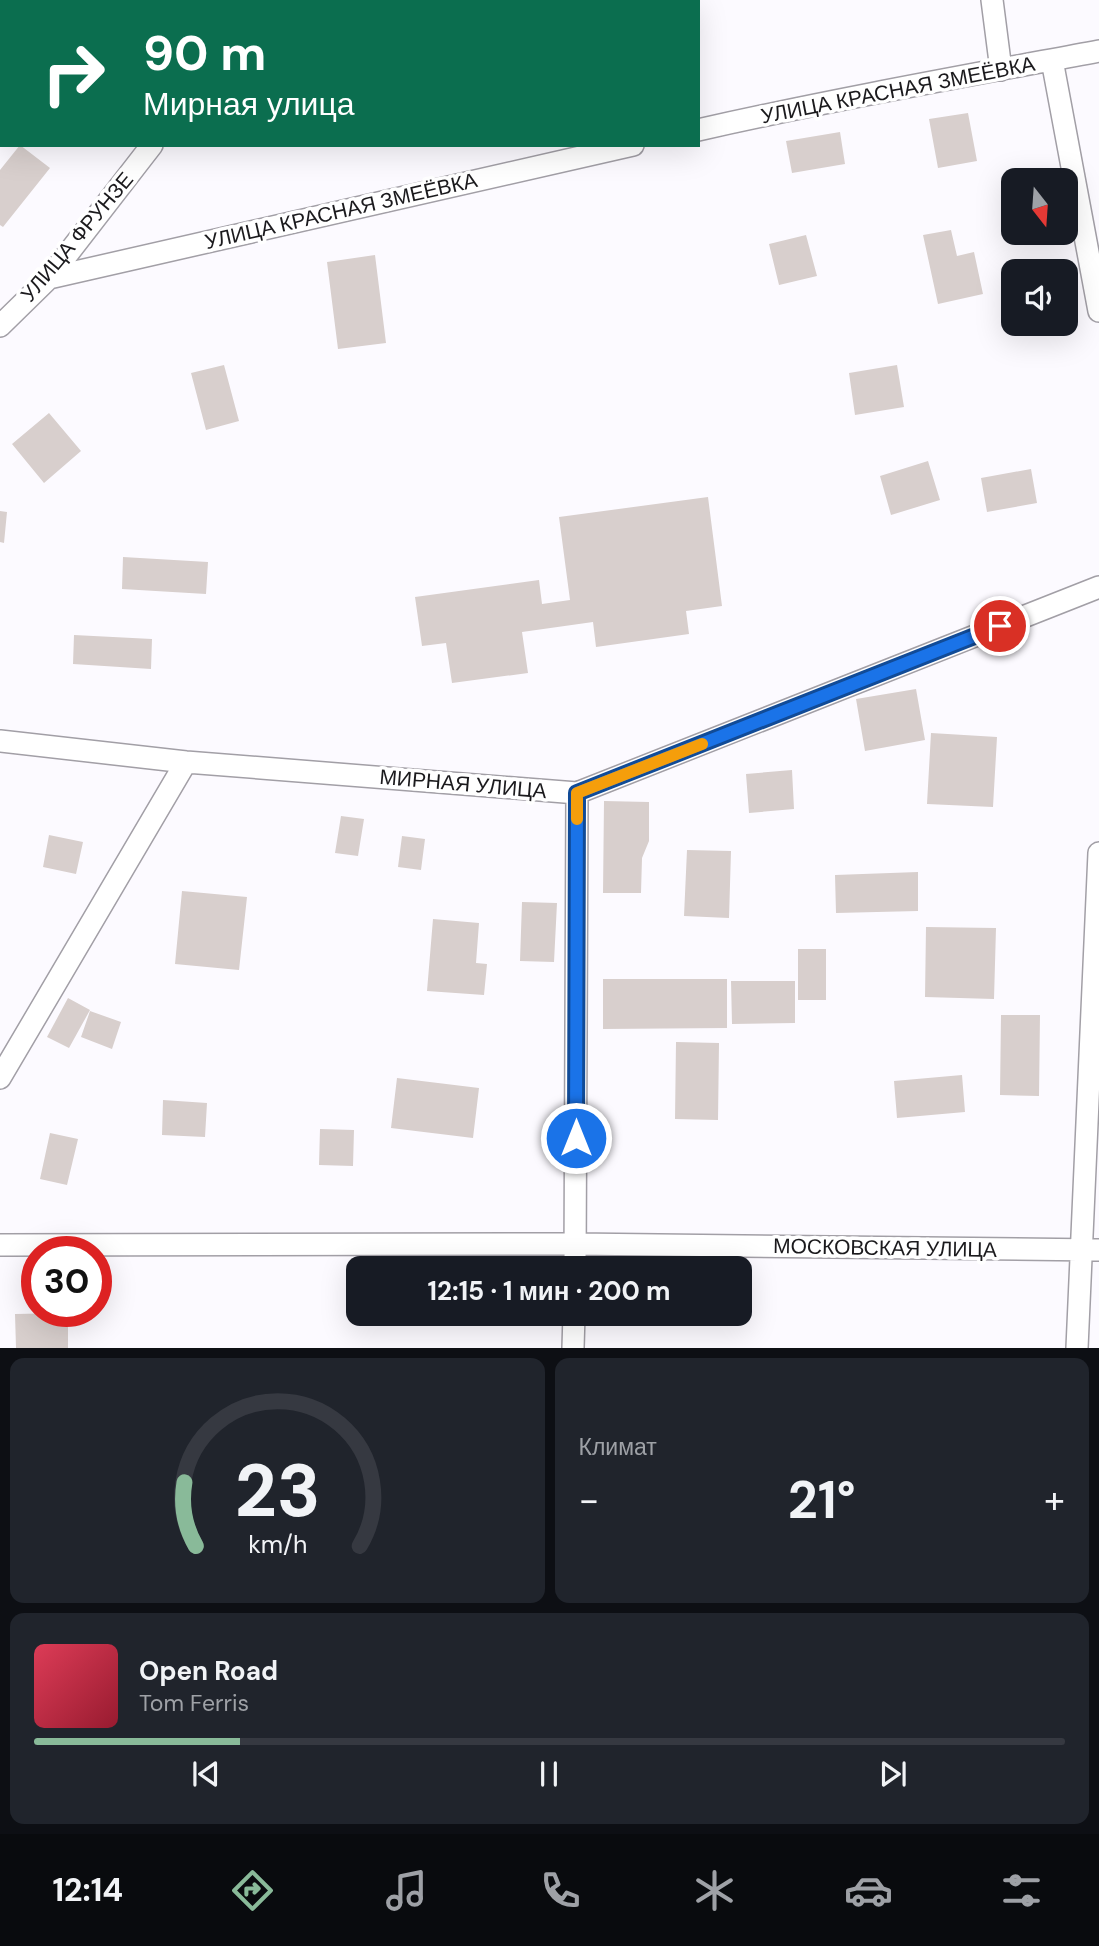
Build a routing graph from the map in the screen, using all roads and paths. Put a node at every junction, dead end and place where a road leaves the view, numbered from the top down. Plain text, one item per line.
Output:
1 (992, 0) edge
2 (1099, 51) edge
3 (1052, 60) junction
4 (1001, 71) junction
5 (700, 130) edge
6 (150, 147) edge
7 (624, 147) edge
8 (49, 278) junction
9 (1099, 311) edge
10 (0, 326) edge
11 (1099, 587) edge
12 (0, 741) edge
13 (186, 762) junction
14 (577, 793) junction
15 (1099, 853) edge
16 (0, 1078) edge
17 (575, 1244) junction
18 (0, 1245) edge
19 (1090, 1250) edge
20 (575, 1256) edge
21 (574, 1326) edge
22 (573, 1348) edge
23 (1077, 1348) edge

1 - 4 street
2 - 3 street, УЛИЦА КРАСНАЯ ЗМЕЁВКА
3 - 4 street, УЛИЦА КРАСНАЯ ЗМЕЁВКА
3 - 9 street
4 - 5 street, УЛИЦА КРАСНАЯ ЗМЕЁВКА
6 - 8 street, УЛИЦА ФРУНЗЕ
7 - 8 street, УЛИЦА КРАСНАЯ ЗМЕЁВКА
8 - 10 street, УЛИЦА ФРУНЗЕ
11 - 14 street, МИРНАЯ УЛИЦА
12 - 13 street, МИРНАЯ УЛИЦА
13 - 14 street, МИРНАЯ УЛИЦА
13 - 16 street
14 - 17 street
15 - 19 street
17 - 18 street, МОСКОВСКАЯ УЛИЦА
17 - 19 street, МОСКОВСКАЯ УЛИЦА
17 - 20 street
19 - 23 street
21 - 22 street

